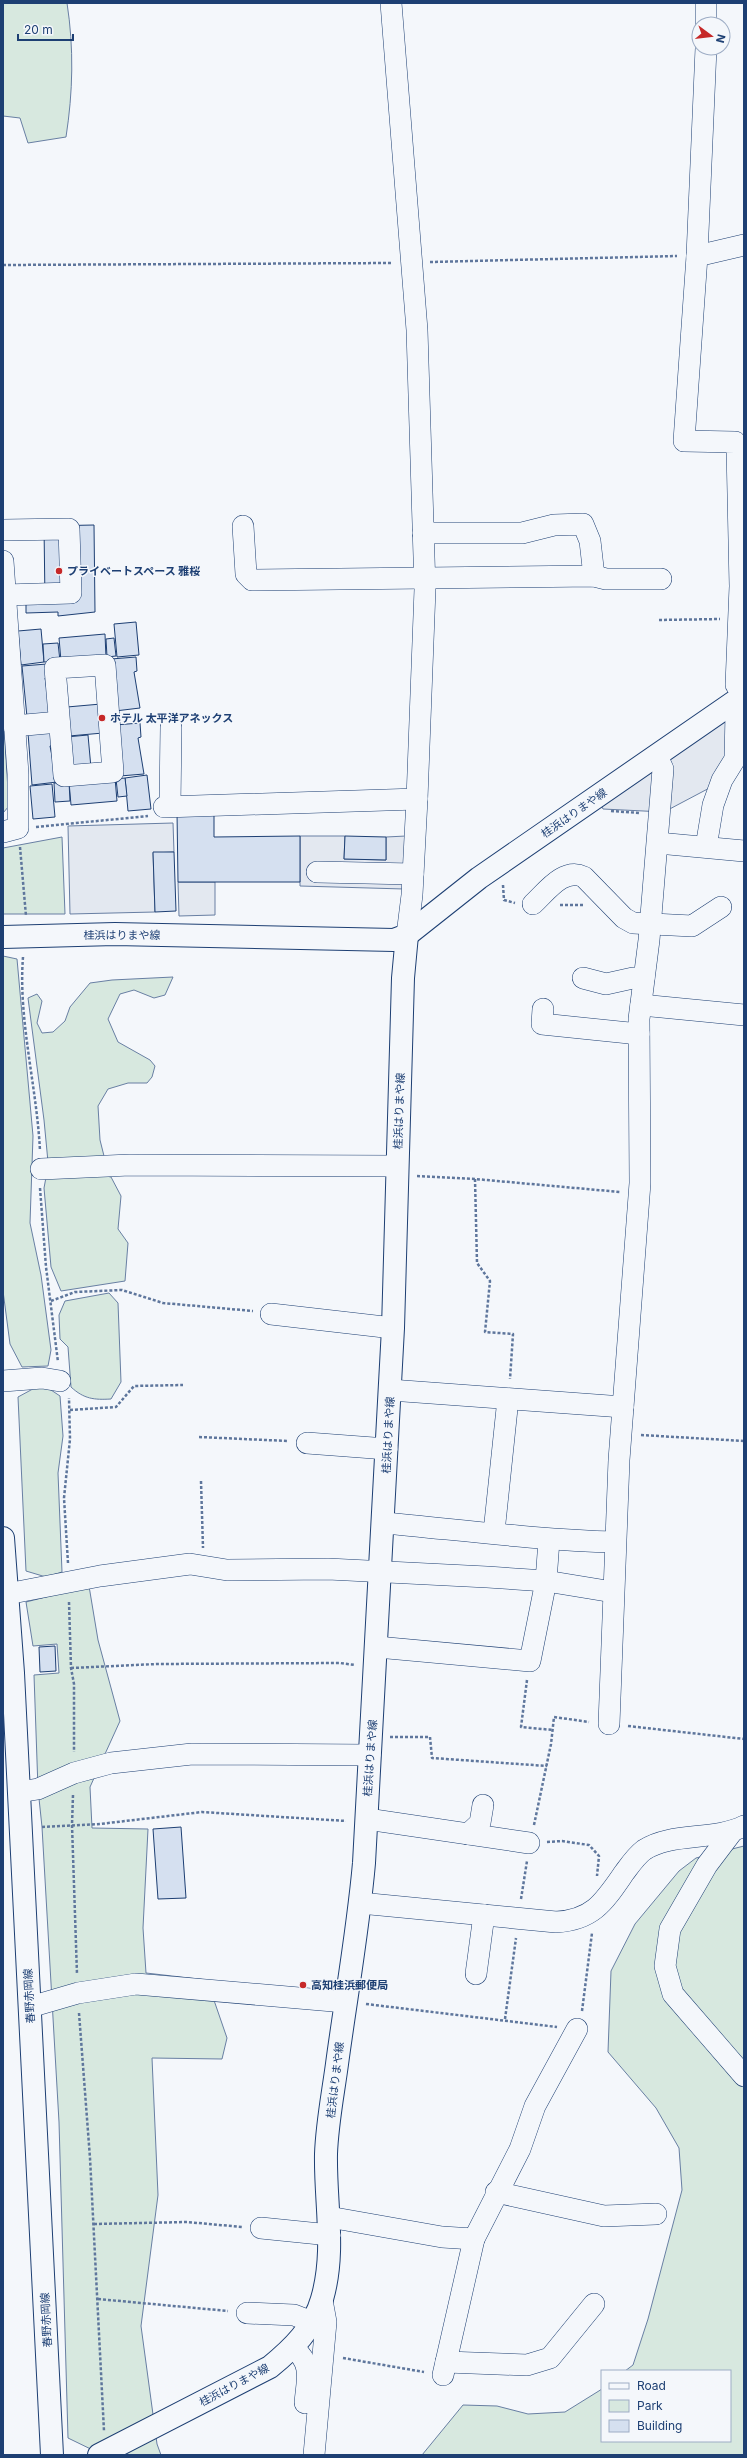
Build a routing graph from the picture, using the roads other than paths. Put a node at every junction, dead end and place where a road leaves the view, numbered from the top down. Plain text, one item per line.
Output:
1 (391, 3) edge
2 (706, 3) edge
3 (706, 16) edge
4 (706, 56) edge
5 (744, 245) edge
6 (698, 256) junction
7 (739, 440) edge
8 (243, 526) dead end
9 (3, 530) edge
10 (423, 533) junction
11 (3, 561) edge
12 (594, 576) junction
13 (424, 579) junction
14 (661, 579) dead end
15 (5, 595) junction
16 (739, 698) edge
17 (59, 722) junction
18 (14, 726) junction
19 (172, 727) dead end
20 (739, 754) edge
21 (656, 756) junction
22 (417, 799) junction
23 (11, 830) edge
24 (658, 843) junction
25 (706, 847) junction
26 (744, 851) edge
27 (317, 872) dead end
28 (413, 874) junction
29 (533, 904) dead end
30 (721, 907) dead end
31 (650, 922) junction
32 (407, 935) junction
33 (3, 937) edge
34 (583, 978) dead end
35 (644, 978) junction
36 (641, 1005) junction
37 (543, 1009) dead end
38 (744, 1015) edge
39 (639, 1034) junction
40 (41, 1169) road end
41 (397, 1171) junction
42 (271, 1314) road end
43 (393, 1328) junction
44 (60, 1381) road end
45 (3, 1382) edge
46 (390, 1390) junction
47 (508, 1399) junction
48 (623, 1407) junction
49 (307, 1443) road end
50 (387, 1450) junction
51 (384, 1524) junction
52 (494, 1532) junction
53 (3, 1538) edge
54 (549, 1540) junction
55 (616, 1542) junction
56 (381, 1573) junction
57 (546, 1581) junction
58 (613, 1592) junction
59 (7, 1594) junction
60 (376, 1657) junction
61 (608, 1724) road end
62 (371, 1746) junction
63 (19, 1792) junction
64 (482, 1805) dead end
65 (367, 1819) junction
66 (738, 1829) edge
67 (468, 1834) junction
68 (529, 1843) road end
69 (360, 1903) junction
70 (484, 1915) junction
71 (476, 1974) dead end
72 (345, 2002) junction
73 (30, 2007) junction
74 (577, 2029) road end
75 (744, 2076) edge
76 (496, 2192) junction
77 (656, 2214) dead end
78 (329, 2226) junction
79 (261, 2228) road end
80 (474, 2239) junction
81 (322, 2300) junction
82 (594, 2304) dead end
83 (246, 2313) road end
84 (312, 2322) junction
85 (294, 2348) junction
86 (101, 2454) edge
87 (52, 2455) edge
88 (301, 2455) edge
89 (314, 2455) edge

1 - 10 street
2 - 3 street
4 - 6 street
5 - 6 street
6 - 7 street
7 - 16 street
8 - 13 street
9 - 15 street
10 - 12 street
10 - 13 street
11 - 15 street
12 - 13 street
12 - 14 street
13 - 22 street
15 - 18 street
16 - 20 street
16 - 21 main road, 桂浜はりまや線
17 - 17 street
17 - 18 street
18 - 23 street
19 - 22 street
20 - 25 street
21 - 24 street
21 - 32 main road, 桂浜はりまや線
22 - 28 street
24 - 25 street
24 - 31 street
25 - 26 street
27 - 28 street
28 - 32 street
29 - 31 street
30 - 31 street
31 - 35 street
32 - 33 main road, 桂浜はりまや線
32 - 41 main road, 桂浜はりまや線
34 - 35 street
35 - 36 street
36 - 38 street
36 - 39 street
37 - 39 street
39 - 48 street
40 - 41 street
41 - 43 main road, 桂浜はりまや線
42 - 43 street
43 - 46 main road, 桂浜はりまや線
44 - 45 street
46 - 47 street
46 - 50 main road, 桂浜はりまや線
47 - 48 street
47 - 52 street
48 - 55 street
49 - 50 street
50 - 51 main road, 桂浜はりまや線
51 - 52 street
51 - 56 main road, 桂浜はりまや線
52 - 54 street
53 - 59 main road, 春野赤岡線
54 - 55 street
54 - 57 street
55 - 58 street
56 - 57 street
56 - 59 street
56 - 60 main road, 桂浜はりまや線
57 - 58 street
57 - 60 street
58 - 61 street
59 - 63 main road, 春野赤岡線
60 - 62 main road, 桂浜はりまや線
62 - 63 street
62 - 65 main road, 桂浜はりまや線
63 - 73 main road, 春野赤岡線
64 - 67 street
65 - 67 street
65 - 69 main road, 桂浜はりまや線
66 - 70 street
66 - 75 street
67 - 68 street
69 - 70 street
69 - 72 main road, 桂浜はりまや線
70 - 71 street
72 - 73 street
72 - 78 main road, 桂浜はりまや線
73 - 87 main road, 春野赤岡線
74 - 76 street
76 - 77 street
76 - 80 street
78 - 79 street
78 - 80 street
78 - 81 main road, 桂浜はりまや線
80 - 82 street
81 - 84 main road, 桂浜はりまや線
81 - 89 street
83 - 84 street
84 - 85 main road, 桂浜はりまや線
85 - 86 main road, 桂浜はりまや線
85 - 88 street

